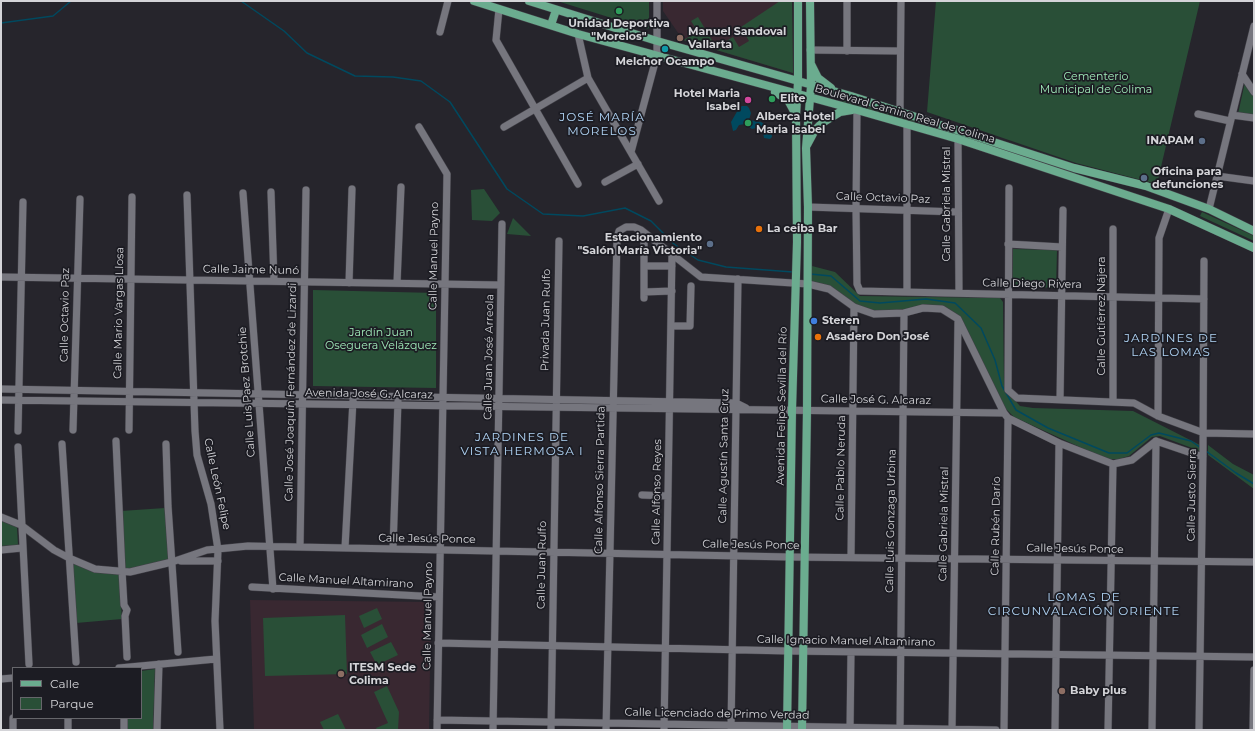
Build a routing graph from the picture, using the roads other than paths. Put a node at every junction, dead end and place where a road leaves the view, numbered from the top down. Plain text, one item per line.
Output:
1 (448, 1) edge
2 (474, 1) edge
3 (530, 1) edge
4 (657, 1) edge
5 (798, 1) edge
6 (810, 1) edge
7 (847, 1) edge
8 (900, 1) edge
9 (498, 9) junction
10 (556, 10) junction
11 (551, 25) junction
12 (1254, 26) edge
13 (440, 32) dead end
14 (578, 34) junction
15 (657, 41) junction
16 (810, 50) junction
17 (847, 51) junction
18 (900, 52) junction
19 (657, 55) junction
20 (810, 63) junction
21 (1242, 74) junction
22 (588, 78) junction
23 (750, 81) junction
24 (798, 82) junction
25 (811, 86) junction
26 (1254, 92) edge
27 (797, 94) junction
28 (848, 96) junction
29 (810, 97) junction
30 (535, 109) junction
31 (856, 110) junction
32 (900, 112) junction
33 (1198, 114) dead end
34 (796, 116) junction
35 (1231, 118) junction
36 (1254, 118) edge
37 (907, 124) junction
38 (419, 127) dead end
39 (504, 127) dead end
40 (958, 140) junction
41 (806, 148) junction
42 (631, 152) junction
43 (638, 164) junction
44 (1217, 176) junction
45 (1254, 181) edge
46 (605, 182) dead end
47 (578, 184) dead end
48 (1143, 185) junction
49 (402, 187) dead end
50 (1009, 188) dead end
51 (352, 189) dead end
52 (306, 190) dead end
53 (271, 192) dead end
54 (1164, 192) junction
55 (243, 193) dead end
56 (187, 195) dead end
57 (132, 197) dead end
58 (80, 199) dead end
59 (1139, 199) junction
60 (659, 201) dead end
61 (23, 202) dead end
62 (1157, 205) junction
63 (808, 207) junction
64 (856, 209) junction
65 (1169, 209) junction
66 (1209, 209) junction
67 (907, 210) junction
68 (1063, 210) dead end
69 (958, 212) junction
70 (502, 224) dead end
71 (1113, 229) dead end
72 (1254, 231) edge
73 (559, 241) dead end
74 (644, 243) dead end
75 (1008, 244) junction
76 (1062, 247) junction
77 (1254, 248) edge
78 (672, 255) junction
79 (1204, 261) dead end
80 (644, 266) junction
81 (672, 266) junction
82 (1, 277) edge
83 (21, 278) junction
84 (77, 278) junction
85 (130, 279) junction
86 (738, 279) junction
87 (190, 280) junction
88 (796, 280) junction
89 (250, 281) junction
90 (274, 281) junction
91 (808, 281) junction
92 (304, 282) junction
93 (349, 283) junction
94 (397, 283) junction
95 (444, 284) junction
96 (501, 285) junction
97 (691, 286) dead end
98 (672, 291) junction
99 (907, 292) junction
100 (958, 293) junction
101 (1009, 294) junction
102 (1062, 295) junction
103 (1113, 297) junction
104 (1158, 298) junction
105 (1204, 299) junction
106 (854, 307) junction
107 (904, 313) junction
108 (958, 319) junction
109 (671, 326) junction
110 (1, 390) edge
111 (19, 390) junction
112 (74, 391) junction
113 (129, 392) junction
114 (193, 393) junction
115 (259, 394) junction
116 (302, 395) junction
117 (352, 396) junction
118 (398, 397) junction
119 (442, 398) junction
120 (1, 400) edge
121 (19, 400) junction
122 (1060, 400) junction
123 (74, 401) junction
124 (129, 402) junction
125 (1113, 402) junction
126 (194, 403) junction
127 (259, 403) junction
128 (499, 403) junction
129 (302, 404) junction
130 (556, 404) junction
131 (612, 404) junction
132 (352, 405) junction
133 (398, 405) junction
134 (670, 405) junction
135 (442, 406) junction
136 (736, 406) junction
137 (792, 410) junction
138 (807, 410) junction
139 (853, 411) junction
140 (903, 411) junction
141 (957, 412) junction
142 (1006, 416) junction
143 (1158, 416) junction
144 (73, 430) dead end
145 (129, 430) dead end
146 (18, 431) dead end
147 (1254, 434) edge
148 (1204, 436) junction
149 (116, 441) dead end
150 (1156, 441) junction
151 (1060, 443) junction
152 (62, 444) dead end
153 (166, 444) dead end
154 (18, 447) dead end
155 (1203, 456) junction
156 (1113, 464) junction
157 (642, 494) dead end
158 (668, 496) junction
159 (1, 518) edge
160 (21, 525) junction
161 (270, 546) junction
162 (300, 547) junction
163 (22, 548) junction
164 (345, 548) junction
165 (393, 549) junction
166 (1, 550) edge
167 (218, 550) junction
168 (440, 550) junction
169 (496, 551) junction
170 (554, 552) junction
171 (609, 554) junction
172 (667, 555) junction
173 (734, 556) junction
174 (790, 557) junction
175 (805, 557) junction
176 (851, 557) junction
177 (69, 558) junction
178 (902, 558) junction
179 (954, 558) junction
180 (1006, 559) junction
181 (1058, 560) junction
182 (1111, 560) junction
183 (175, 561) junction
184 (218, 561) junction
185 (1154, 561) junction
186 (1202, 561) junction
187 (1254, 562) edge
188 (122, 571) junction
189 (252, 588) dead end
190 (274, 589) junction
191 (439, 597) junction
192 (438, 644) junction
193 (494, 645) junction
194 (552, 646) junction
195 (607, 647) junction
196 (666, 648) junction
197 (733, 649) junction
198 (788, 651) junction
199 (804, 651) junction
200 (178, 652) dead end
201 (851, 652) junction
202 (901, 652) junction
203 (953, 653) junction
204 (1005, 654) junction
205 (1056, 654) junction
206 (1110, 655) junction
207 (1153, 656) junction
208 (1200, 656) junction
209 (128, 657) dead end
210 (1254, 657) edge
211 (216, 659) junction
212 (76, 662) dead end
213 (29, 664) dead end
214 (159, 664) junction
215 (132, 667) edge
216 (1254, 670) edge
217 (12, 678) edge
218 (1, 679) edge
219 (13, 719) edge
220 (68, 719) edge
221 (124, 719) edge
222 (437, 720) junction
223 (493, 721) junction
224 (551, 722) junction
225 (606, 726) edge
226 (664, 727) edge
227 (732, 728) edge
228 (787, 728) edge
229 (802, 729) edge
230 (850, 729) edge
231 (900, 729) edge
232 (13, 730) edge
233 (68, 730) edge
234 (124, 730) edge
235 (157, 730) edge
236 (220, 730) edge
237 (437, 730) edge
238 (493, 730) edge
239 (551, 730) edge
240 (952, 730) edge
241 (996, 730) edge
242 (1004, 730) edge
243 (1055, 730) edge
244 (1108, 730) edge
245 (1152, 730) edge
246 (1199, 730) edge
247 (1253, 730) edge

1 - 13 street
2 - 9 main road, Boulevard Camino Real de Colima
3 - 10 main road, Boulevard Camino Real de Colima
4 - 15 street
5 - 24 main road, Avenida Felipe Sevilla del Río
6 - 16 main road
7 - 17 street
8 - 18 street
9 - 11 main road, Boulevard Camino Real de Colima
9 - 30 street
10 - 11 main road
10 - 15 main road, Boulevard Camino Real de Colima
11 - 14 main road, Boulevard Camino Real de Colima
12 - 21 street
14 - 19 main road, Boulevard Camino Real de Colima
14 - 22 street
15 - 19 street
15 - 24 main road, Boulevard Camino Real de Colima
16 - 17 street
16 - 20 main road
17 - 18 street
18 - 32 street
19 - 23 main road, Boulevard Camino Real de Colima
19 - 42 street
20 - 25 main road
20 - 28 main road
21 - 26 street
21 - 35 street
22 - 30 street
22 - 42 street
23 - 27 main road, Boulevard Camino Real de Colima
23 - 34 main road
24 - 25 main road, Boulevard Camino Real de Colima
24 - 27 main road, Avenida Felipe Sevilla del Río
25 - 28 main road, Boulevard Camino Real de Colima
25 - 29 main road
27 - 29 main road, Boulevard Camino Real de Colima
27 - 34 main road, Avenida Felipe Sevilla del Río
28 - 32 main road, Boulevard Camino Real de Colima
29 - 31 main road, Boulevard Camino Real de Colima
29 - 41 main road
30 - 39 street
30 - 47 street
31 - 37 main road, Boulevard Camino Real de Colima
31 - 41 main road
31 - 64 street
32 - 48 main road, Boulevard Camino Real de Colima
33 - 35 street
34 - 88 main road, Avenida Felipe Sevilla del Río
35 - 36 street
35 - 44 street
37 - 40 main road, Boulevard Camino Real de Colima
37 - 67 street
38 - 95 street, Calle Manuel Payno
40 - 59 main road, Boulevard Camino Real de Colima
40 - 69 street, Calle Gabriela Mistral
41 - 63 main road
42 - 43 street
43 - 46 street
43 - 60 street
44 - 45 street
44 - 66 street
48 - 54 main road, Boulevard Camino Real de Colima
48 - 59 main road
49 - 94 street
50 - 75 street
51 - 93 street
52 - 92 street, Calle José Joaquín Fernández de Lizardi
53 - 90 street
54 - 62 main road
54 - 66 main road, Boulevard Camino Real de Colima
55 - 89 street, Calle Luis Paez Brotchie
56 - 87 street, Calle León Felipe
57 - 85 street, Calle Mario Vargas Llosa
58 - 84 street, Calle Octavio Paz
59 - 62 main road, Boulevard Camino Real de Colima
61 - 83 street
62 - 65 main road, Boulevard Camino Real de Colima
63 - 64 street, Calle Octavio Paz
63 - 91 main road
64 - 67 street, Calle Octavio Paz
64 - 99 street, Calle Diego Rivera
65 - 77 main road, Boulevard Camino Real de Colima
65 - 104 street
66 - 72 main road, Boulevard Camino Real de Colima
67 - 69 street, Calle Octavio Paz
67 - 99 street
68 - 76 street
69 - 100 street, Calle Gabriela Mistral
70 - 96 street, Calle Juan José Arreola
71 - 103 street, Calle Gutiérrez Nájera
73 - 130 street, Privada Juan Rulfo
74 - 80 street
75 - 76 street
75 - 101 street
76 - 102 street
78 - 81 street, Calle Alfonso Reyes
78 - 86 street
78 - 131 street, Calle Alfonso Sierra Partida
79 - 105 street, Calle Justo Sierra
80 - 81 street
80 - 98 street
81 - 98 street, Calle Alfonso Reyes
82 - 83 street, Calle Jaime Nunó
83 - 84 street, Calle Jaime Nunó
83 - 111 street
84 - 85 street, Calle Jaime Nunó
84 - 112 street, Calle Octavio Paz
85 - 87 street, Calle Jaime Nunó
85 - 113 street, Calle Mario Vargas Llosa
86 - 88 street
86 - 136 street, Calle Agustín Santa Cruz
87 - 89 street, Calle Jaime Nunó
87 - 114 street, Calle León Felipe
88 - 91 street
88 - 137 main road, Avenida Felipe Sevilla del Río
89 - 90 street, Calle Jaime Nunó
89 - 115 street, Calle Luis Paez Brotchie
90 - 92 street, Calle Jaime Nunó
91 - 106 street
91 - 138 main road
92 - 93 street, Calle Jaime Nunó
92 - 116 street, Calle José Joaquín Fernández de Lizardi
93 - 94 street, Calle Jaime Nunó
94 - 95 street, Calle Jaime Nunó
95 - 96 street, Calle Jaime Nunó
95 - 119 street, Calle Manuel Payno
96 - 128 street, Calle Juan José Arreola
97 - 109 street
98 - 109 street, Calle Alfonso Reyes
99 - 100 street, Calle Diego Rivera
100 - 101 street, Calle Diego Rivera
101 - 102 street, Calle Diego Rivera
101 - 122 street
102 - 103 street, Calle Diego Rivera
102 - 122 street
103 - 104 street, Calle Diego Rivera
103 - 125 street, Calle Gutiérrez Nájera
104 - 105 street, Calle Diego Rivera
104 - 143 street
105 - 148 street, Calle Justo Sierra
106 - 107 street
106 - 139 street, Calle Pablo Neruda
107 - 108 street
107 - 140 street, Calle Luis Gonzaga Urbina
108 - 141 street, Calle Gabriela Mistral
108 - 142 street
109 - 134 street, Calle Alfonso Reyes
110 - 111 street, Avenida José G. Alcaraz
111 - 112 street, Avenida José G. Alcaraz
111 - 121 street
112 - 113 street, Avenida José G. Alcaraz
112 - 123 street, Calle Octavio Paz
113 - 114 street, Avenida José G. Alcaraz
113 - 124 street, Calle Mario Vargas Llosa
114 - 115 street, Avenida José G. Alcaraz
114 - 126 street, Calle León Felipe
115 - 116 street, Avenida José G. Alcaraz
115 - 127 street, Calle Luis Paez Brotchie
116 - 117 street, Avenida José G. Alcaraz
116 - 129 street, Calle José Joaquín Fernández de Lizardi
117 - 118 street, Avenida José G. Alcaraz
117 - 132 street
118 - 119 street, Avenida José G. Alcaraz
118 - 133 street
119 - 128 street, Avenida José G. Alcaraz
119 - 135 street, Calle Manuel Payno
120 - 121 street, Avenida José G. Alcaraz
121 - 123 street, Avenida José G. Alcaraz
121 - 146 street
122 - 125 street
123 - 124 street, Avenida José G. Alcaraz
123 - 144 street, Calle Octavio Paz
124 - 126 street, Avenida José G. Alcaraz
124 - 145 street, Calle Mario Vargas Llosa
125 - 143 street
126 - 127 street, Avenida José G. Alcaraz
126 - 167 street, Calle León Felipe
127 - 129 street, Avenida José G. Alcaraz
127 - 161 street, Calle Luis Paez Brotchie
128 - 130 street, Avenida José G. Alcaraz
128 - 135 street, Avenida José G. Alcaraz
128 - 169 street, Calle Juan José Arreola
129 - 132 street, Avenida José G. Alcaraz
129 - 162 street, Calle José Joaquín Fernández de Lizardi
130 - 131 street, Avenida José G. Alcaraz
130 - 170 street, Calle Juan Rulfo
131 - 134 street, Avenida José G. Alcaraz
131 - 171 street, Calle Alfonso Sierra Partida
132 - 133 street, Avenida José G. Alcaraz
132 - 164 street
133 - 135 street, Avenida José G. Alcaraz
133 - 165 street
134 - 136 street, Avenida José G. Alcaraz
134 - 158 street, Calle Alfonso Reyes
135 - 168 street, Calle Manuel Payno
136 - 137 street, Calle José G. Alcaraz
136 - 173 street, Calle Agustín Santa Cruz
137 - 138 street, Calle José G. Alcaraz
137 - 174 main road, Avenida Felipe Sevilla del Río
138 - 139 street, Calle José G. Alcaraz
138 - 175 main road
139 - 140 street, Calle José G. Alcaraz
139 - 176 street, Calle Pablo Neruda
140 - 141 street, Calle José G. Alcaraz
140 - 178 street, Calle Luis Gonzaga Urbina
141 - 142 street, Calle José G. Alcaraz
141 - 179 street, Calle Gabriela Mistral
142 - 151 street
142 - 180 street, Calle Rubén Darío
143 - 148 street
147 - 148 street
148 - 155 street, Calle Justo Sierra
149 - 188 street
150 - 155 street
150 - 156 street
150 - 185 street
151 - 156 street
151 - 181 street
152 - 177 street
153 - 183 street
154 - 160 street
155 - 186 street, Calle Justo Sierra
156 - 182 street
157 - 158 street
158 - 172 street, Calle Alfonso Reyes
159 - 160 street
160 - 163 street
160 - 177 street
161 - 162 street, Calle Jesús Ponce
161 - 167 street, Calle Jesús Ponce
161 - 190 street, Calle Luis Paez Brotchie
162 - 164 street, Calle Jesús Ponce
163 - 166 street
163 - 213 street
164 - 165 street, Calle Jesús Ponce
165 - 168 street, Calle Jesús Ponce
167 - 183 street, Calle Jesús Ponce
167 - 184 street, Calle León Felipe
168 - 169 street, Calle Jesús Ponce
168 - 191 street, Calle Manuel Payno
169 - 170 street, Calle Jesús Ponce
169 - 193 street, Calle Juan José Arreola
170 - 171 street, Calle Jesús Ponce
170 - 194 street, Calle Juan Rulfo
171 - 172 street, Calle Jesús Ponce
171 - 195 street, Calle Alfonso Sierra Partida
172 - 173 street, Calle Jesús Ponce
172 - 196 street, Calle Alfonso Reyes
173 - 174 street, Calle Jesús Ponce
173 - 197 street, Calle Agustín Santa Cruz
174 - 175 street, Calle Jesús Ponce
174 - 198 main road, Avenida Felipe Sevilla del Río
175 - 176 street, Calle Jesús Ponce
175 - 199 main road
176 - 178 street, Calle Jesús Ponce
177 - 188 street
177 - 212 street
178 - 179 street, Calle Jesús Ponce
178 - 202 street, Calle Luis Gonzaga Urbina
179 - 180 street, Calle Jesús Ponce
179 - 203 street, Calle Gabriela Mistral
180 - 181 street, Calle Jesús Ponce
180 - 204 street, Calle Rubén Darío
181 - 182 street, Calle Jesús Ponce
181 - 205 street
182 - 185 street, Calle Jesús Ponce
182 - 206 street
183 - 184 street
183 - 188 street
183 - 200 street
184 - 211 street, Calle León Felipe
185 - 186 street, Calle Jesús Ponce
185 - 207 street
186 - 187 street, Calle Jesús Ponce
186 - 208 street, Calle Justo Sierra
188 - 209 street
189 - 190 street, Calle Manuel Altamirano
190 - 191 street, Calle Manuel Altamirano
191 - 192 street, Calle Manuel Payno
192 - 193 street, Calle Ignacio Manuel Altamirano
192 - 222 street, Calle Manuel Payno
193 - 194 street, Calle Ignacio Manuel Altamirano
193 - 223 street, Calle Juan José Arreola
194 - 195 street, Calle Ignacio Manuel Altamirano
194 - 224 street, Calle Juan Rulfo
195 - 196 street, Calle Ignacio Manuel Altamirano
195 - 225 street, Calle Alfonso Sierra Partida
196 - 197 street, Calle Ignacio Manuel Altamirano
196 - 226 street, Calle Alfonso Reyes
197 - 198 street, Calle Ignacio Manuel Altamirano
197 - 227 street, Calle Agustín Santa Cruz
198 - 199 street, Calle Ignacio Manuel Altamirano
198 - 228 main road, Avenida Felipe Sevilla del Río
199 - 201 street, Calle Ignacio Manuel Altamirano
199 - 229 main road
201 - 202 street, Calle Ignacio Manuel Altamirano
201 - 230 street
202 - 203 street, Calle Ignacio Manuel Altamirano
202 - 231 street, Calle Luis Gonzaga Urbina
203 - 204 street, Calle Ignacio Manuel Altamirano
203 - 240 street, Calle Gabriela Mistral
204 - 205 street, Calle Ignacio Manuel Altamirano
204 - 242 street, Calle Rubén Darío
205 - 206 street, Calle Ignacio Manuel Altamirano
205 - 243 street
206 - 207 street, Calle Ignacio Manuel Altamirano
206 - 244 street
207 - 208 street, Calle Ignacio Manuel Altamirano
207 - 245 street
208 - 210 street, Calle Ignacio Manuel Altamirano
208 - 246 street, Calle Justo Sierra
211 - 214 street
211 - 236 street, Calle León Felipe
214 - 215 street
214 - 235 street
216 - 247 street
217 - 218 street
219 - 232 street
220 - 233 street
221 - 234 street
222 - 223 street, Calle Licenciado de Primo Verdad
222 - 237 street, Calle Manuel Payno
223 - 224 street, Calle Licenciado de Primo Verdad
223 - 238 street, Calle Juan José Arreola
224 - 225 street, Calle Licenciado de Primo Verdad
224 - 239 street, Calle Juan Rulfo
225 - 226 street, Calle Licenciado de Primo Verdad
226 - 227 street, Calle Licenciado de Primo Verdad
227 - 228 street, Calle Licenciado de Primo Verdad
228 - 229 street, Calle Licenciado de Primo Verdad
229 - 230 street, Calle Licenciado de Primo Verdad
230 - 231 street, Calle Licenciado de Primo Verdad
231 - 240 street, Calle Licenciado de Primo Verdad
240 - 241 street, Calle Licenciado de Primo Verdad

